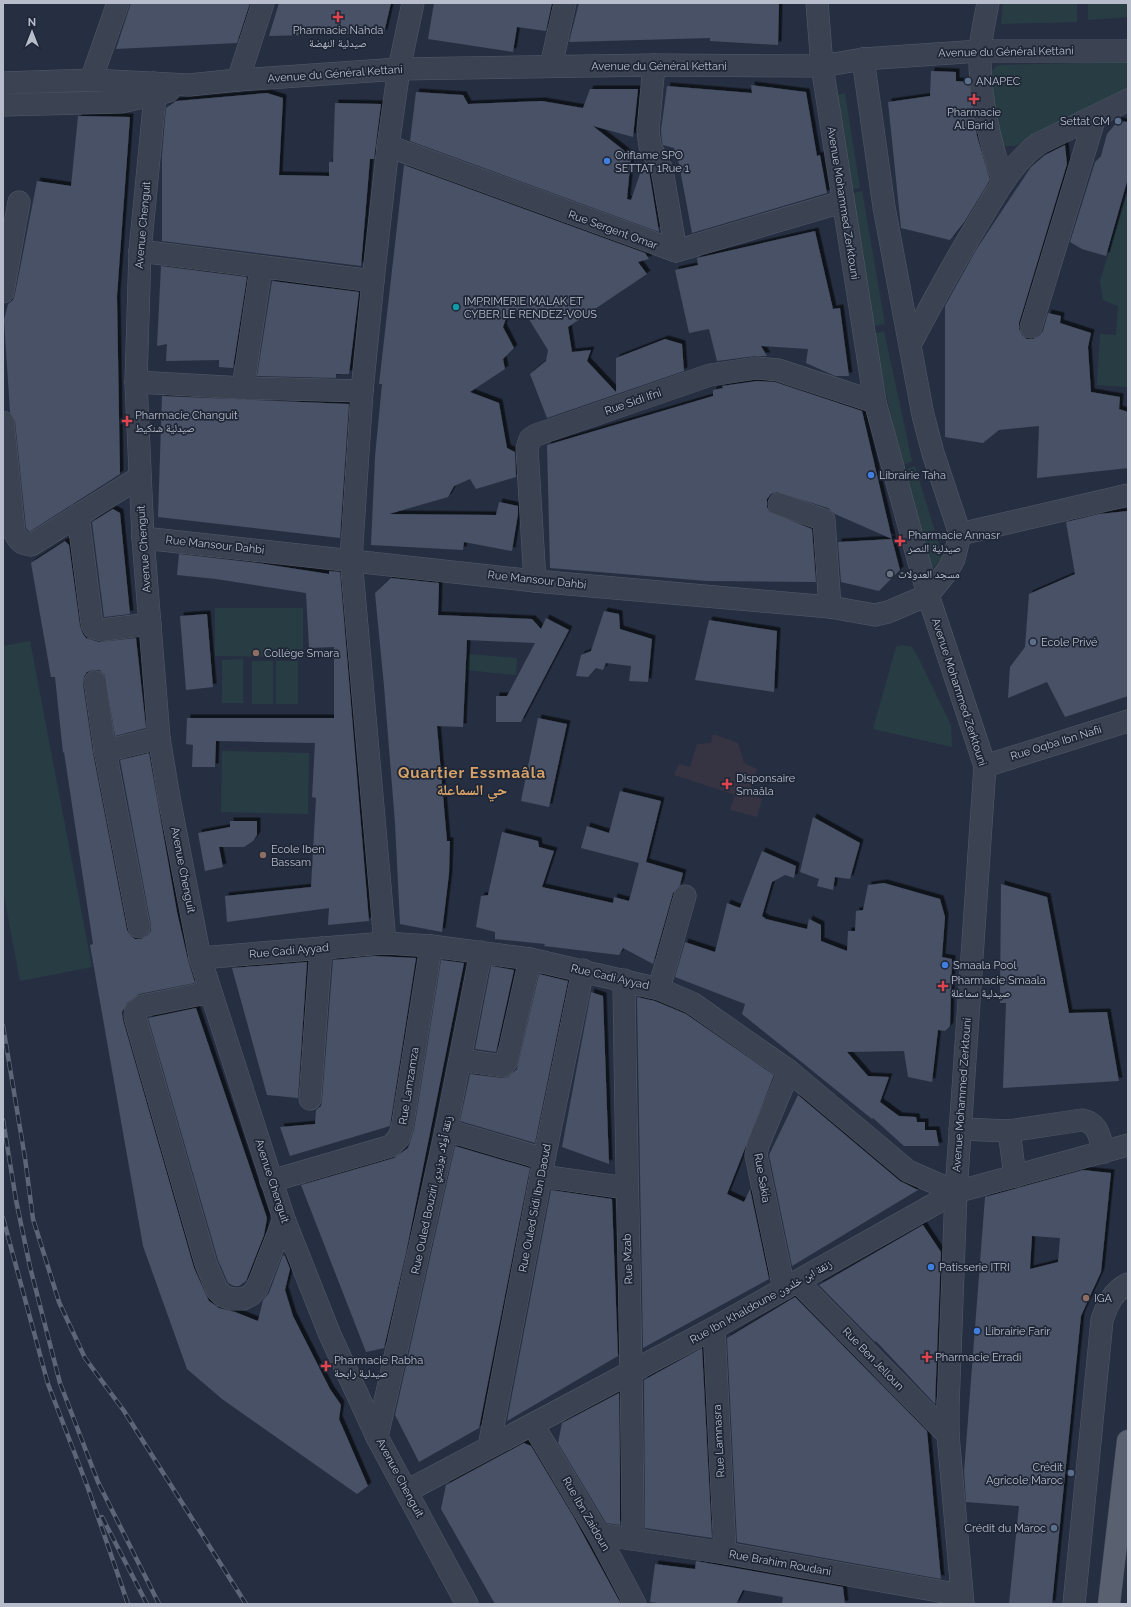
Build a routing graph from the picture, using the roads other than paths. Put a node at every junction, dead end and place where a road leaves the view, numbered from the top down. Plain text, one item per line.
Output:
1 (118, 3) edge
2 (263, 3) edge
3 (413, 3) edge
4 (565, 3) edge
5 (817, 3) edge
6 (988, 3) edge
7 (980, 51) junction
8 (1128, 51) edge
9 (863, 59) junction
10 (654, 65) junction
11 (551, 66) junction
12 (822, 66) junction
13 (399, 70) junction
14 (90, 80) junction
15 (238, 80) junction
16 (3, 84) edge
17 (154, 89) junction
18 (1128, 100) edge
19 (3, 104) edge
20 (1095, 118) junction
21 (388, 146) junction
22 (1003, 181) junction
23 (19, 202) dead end
24 (842, 202) junction
25 (140, 251) junction
26 (676, 251) junction
27 (261, 267) junction
28 (373, 281) junction
29 (3, 292) edge
30 (1030, 327) dead end
31 (911, 343) junction
32 (136, 382) junction
33 (242, 388) junction
34 (362, 391) junction
35 (875, 402) junction
36 (3, 422) edge
37 (140, 477) junction
38 (1128, 495) edge
39 (779, 504) dead end
40 (78, 515) junction
41 (960, 534) junction
42 (143, 538) junction
43 (351, 560) junction
44 (535, 581) junction
45 (928, 595) junction
46 (830, 607) junction
47 (150, 624) junction
48 (95, 682) dead end
49 (1128, 721) edge
50 (159, 738) junction
51 (105, 751) junction
52 (984, 766) junction
53 (685, 896) dead end
54 (139, 927) dead end
55 (385, 943) junction
56 (432, 946) junction
57 (321, 948) junction
58 (481, 952) junction
59 (200, 958) junction
60 (530, 959) junction
61 (583, 970) junction
62 (624, 980) junction
63 (659, 989) junction
64 (211, 992) junction
65 (460, 1060) junction
66 (789, 1071) junction
67 (310, 1099) dead end
68 (960, 1129) junction
69 (446, 1130) junction
70 (1009, 1131) junction
71 (1128, 1145) edge
72 (1104, 1152) junction
73 (543, 1168) junction
74 (1015, 1176) junction
75 (271, 1181) junction
76 (626, 1188) junction
77 (956, 1192) junction
78 (284, 1219) junction
79 (1128, 1284) edge
80 (791, 1286) junction
81 (714, 1328) junction
82 (632, 1372) junction
83 (533, 1425) junction
84 (948, 1435) junction
85 (377, 1437) junction
86 (1128, 1441) edge
87 (489, 1447) junction
88 (407, 1492) junction
89 (598, 1534) junction
90 (633, 1539) junction
91 (724, 1553) junction
92 (962, 1599) edge
93 (467, 1604) edge
94 (635, 1604) edge
95 (1074, 1604) edge
96 (1109, 1604) edge

1 - 14 street
2 - 15 street
3 - 13 street
4 - 11 street
5 - 12 street, Avenue Mohammed Zerktouni
6 - 7 street
7 - 8 street, Avenue du Général Kettani
7 - 9 street, Avenue du Général Kettani
7 - 22 street
9 - 12 street, Avenue du Général Kettani
9 - 31 street
10 - 11 street, Avenue du Général Kettani
10 - 12 street, Avenue du Général Kettani
10 - 26 street
11 - 13 street, Avenue du Général Kettani
12 - 24 street, Avenue Mohammed Zerktouni
13 - 15 street, Avenue du Général Kettani
13 - 21 street
14 - 16 street, Avenue du Général Kettani
14 - 17 street, Avenue du Général Kettani
15 - 17 street, Avenue du Général Kettani
17 - 19 street, Avenue du Général Kettani
17 - 25 street, Avenue Chenguit
18 - 20 street
20 - 22 street
20 - 30 street
21 - 26 street, Rue Sergent Omar
21 - 28 street
22 - 31 street
23 - 29 street
24 - 26 street
24 - 35 street, Avenue Mohammed Zerktouni
25 - 27 street
25 - 32 street, Avenue Chenguit
27 - 28 street
27 - 33 street
28 - 34 street
31 - 41 street
32 - 33 street
32 - 37 street, Avenue Chenguit
33 - 34 street
34 - 43 street
35 - 44 street, Rue Sidi Ifni
35 - 45 street, Avenue Mohammed Zerktouni
36 - 40 street
37 - 40 street
37 - 42 street, Avenue Chenguit
38 - 41 street
39 - 46 street
40 - 47 street
41 - 45 street
42 - 43 street, Rue Mansour Dahbi
42 - 47 street, Avenue Chenguit
43 - 44 street, Rue Mansour Dahbi
43 - 55 street
44 - 46 street, Rue Mansour Dahbi
45 - 46 street, Rue Mansour Dahbi
45 - 52 street, Avenue Mohammed Zerktouni
47 - 50 street, Avenue Chenguit
48 - 51 street
49 - 52 street, Rue Oqba Ibn Nafii
50 - 51 street
50 - 59 street, Avenue Chenguit
51 - 54 street
52 - 68 street, Avenue Mohammed Zerktouni
53 - 63 street
55 - 56 street, Rue Cadi Ayyad
55 - 57 street, Rue Cadi Ayyad
56 - 58 street, Rue Cadi Ayyad
56 - 75 street, Rue Lamzamza
57 - 59 street, Rue Cadi Ayyad
57 - 67 street
58 - 60 street, Rue Cadi Ayyad
58 - 65 street, Rue Ouled Bouziri زنقة أولاد بوزيري
59 - 64 street, Avenue Chenguit
60 - 61 street, Rue Cadi Ayyad
60 - 65 street
61 - 62 street, Rue Cadi Ayyad
61 - 73 street, Rue Ouled Sidi Ibn Daoud
62 - 63 street, Rue Cadi Ayyad
62 - 76 street, Rue Mzab
63 - 66 street, Rue Cadi Ayyad
64 - 75 street, Avenue Chenguit
64 - 78 street
65 - 69 street, Rue Ouled Bouziri زنقة أولاد بوزيري
66 - 77 street, Rue Cadi Ayyad
66 - 80 street, Rue Sakia
68 - 70 street
68 - 77 street, Avenue Mohammed Zerktouni
69 - 73 street
69 - 85 street, Rue Ouled Bouziri زنقة أولاد بوزيري
70 - 72 street
70 - 74 street
71 - 72 street, Rue Ibn Khaldoune زنقة ابن خلدون
72 - 74 street, Rue Ibn Khaldoune زنقة ابن خلدون
73 - 76 street
73 - 87 street, Rue Ouled Sidi Ibn Daoud
74 - 77 street, Rue Ibn Khaldoune زنقة ابن خلدون
75 - 78 street, Avenue Chenguit
76 - 82 street, Rue Mzab
77 - 80 street, Rue Ibn Khaldoune زنقة ابن خلدون
77 - 84 street, Avenue Mohammed Zerktouni
78 - 85 street, Avenue Chenguit
79 - 95 street
80 - 81 street, Rue Ibn Khaldoune زنقة ابن خلدون
80 - 84 street, Rue Ben Jelloun
81 - 82 street, Rue Ibn Khaldoune زنقة ابن خلدون
81 - 91 street, Rue Lamnasra
82 - 83 street, Rue Ibn Khaldoune زنقة ابن خلدون
82 - 90 street, Rue Mzab
83 - 87 street, Rue Ibn Khaldoune زنقة ابن خلدون
83 - 89 street, Rue Ibn Zaidoun
84 - 92 street, Avenue Mohammed Zerktouni
85 - 88 street, Avenue Chenguit
86 - 96 main road
87 - 88 street, Rue Ibn Khaldoune زنقة ابن خلدون
88 - 93 street, Avenue Chenguit
89 - 90 street, Rue Brahim Roudani
89 - 94 street, Rue Ibn Zaidoun
90 - 91 street, Rue Brahim Roudani
91 - 92 street, Rue Brahim Roudani

